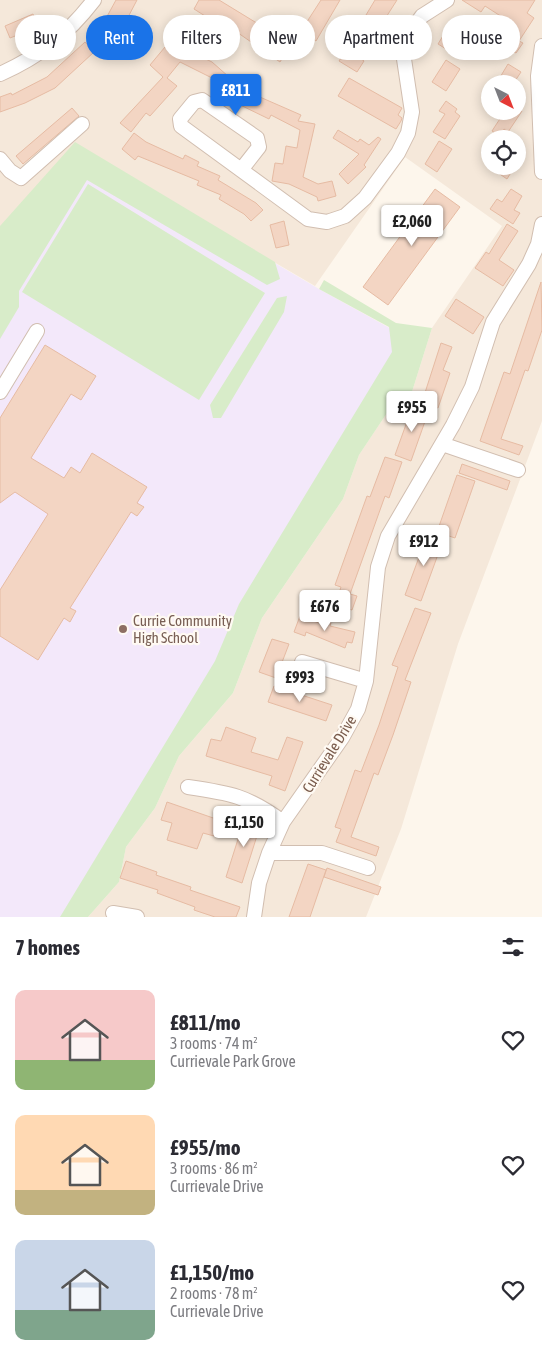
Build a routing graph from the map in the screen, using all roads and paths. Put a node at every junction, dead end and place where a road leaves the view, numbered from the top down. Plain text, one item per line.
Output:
1 (94, 0) edge
2 (447, 0) edge
3 (542, 46) edge
4 (0, 74) edge
5 (540, 77) edge
6 (82, 124) dead end
7 (0, 160) edge
8 (241, 170) junction
9 (542, 172) edge
10 (542, 224) edge
11 (37, 331) dead end
12 (0, 392) edge
13 (442, 444) junction
14 (518, 470) dead end
15 (302, 662) dead end
16 (366, 681) junction
17 (188, 787) dead end
18 (283, 822) junction
19 (269, 853) junction
20 (368, 868) dead end
21 (113, 913) dead end
22 (137, 917) edge
23 (254, 917) edge

1 - 4 street
2 - 8 street
3 - 5 street
5 - 9 street
6 - 7 street
8 - 8 street
10 - 13 street, Currievale Drive
11 - 12 street
13 - 14 street
13 - 16 street, Currievale Drive
15 - 16 street
16 - 18 street, Currievale Drive
17 - 18 street
18 - 19 street, Currievale Drive
19 - 20 street
19 - 23 street, Currievale Drive
21 - 22 street

